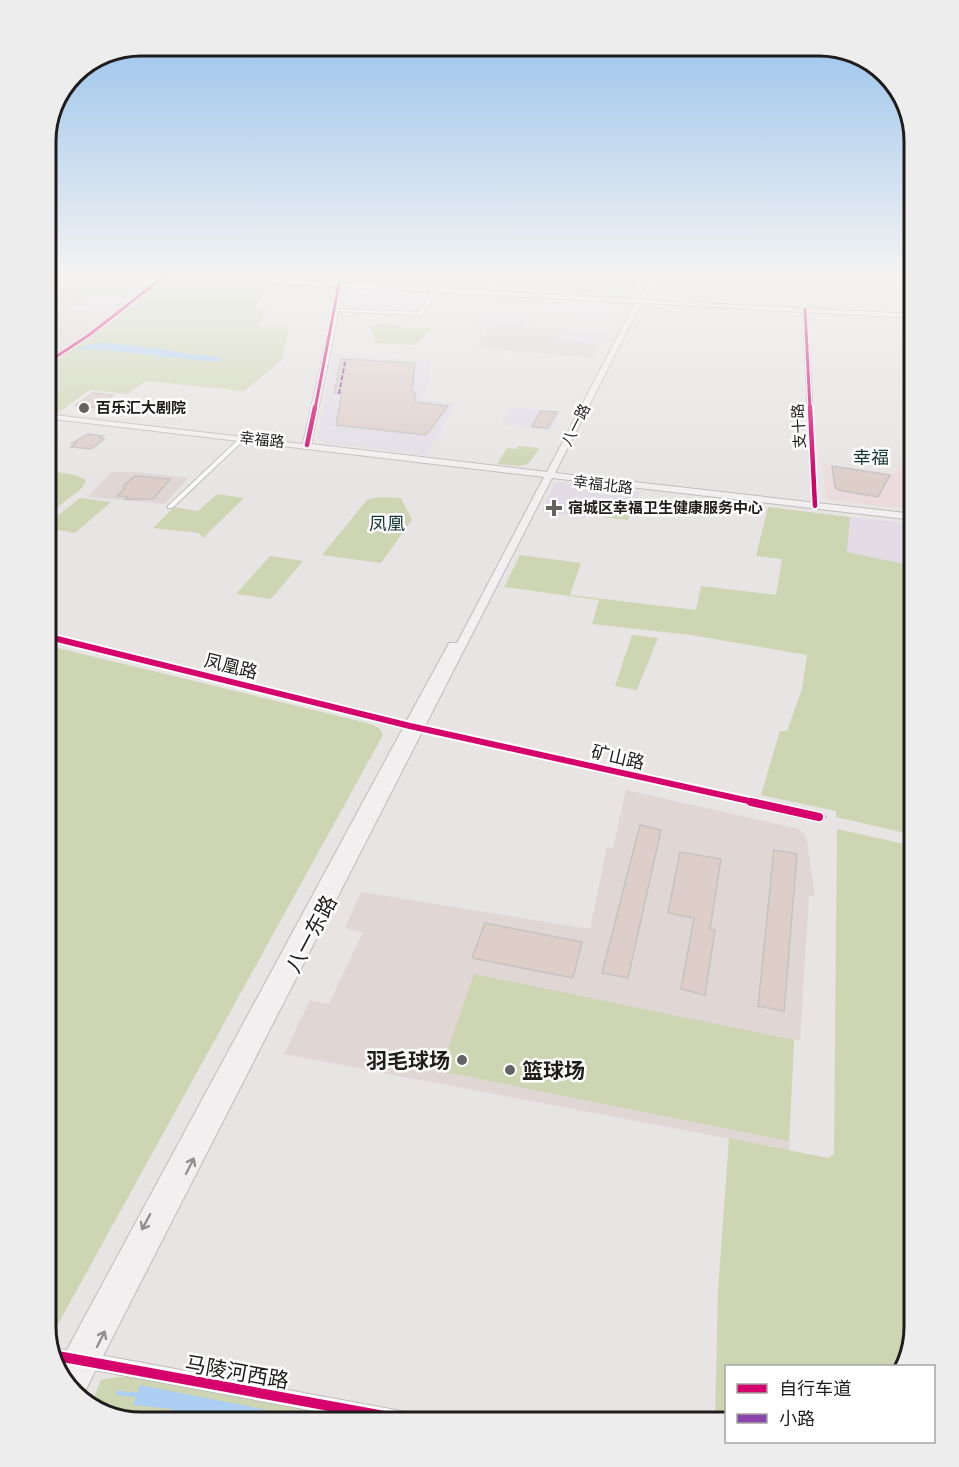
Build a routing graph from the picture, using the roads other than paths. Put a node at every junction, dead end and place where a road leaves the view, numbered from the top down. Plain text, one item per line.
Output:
1 (75, 344) edge
2 (328, 344) edge
3 (614, 344) edge
4 (807, 344) edge
5 (56, 357) edge
6 (56, 418) edge
7 (56, 423) edge
8 (241, 440) junction
9 (307, 445) junction
10 (546, 476) junction
11 (815, 506) junction
12 (170, 507) dead end
13 (904, 518) edge
14 (904, 518) edge
15 (56, 639) edge
16 (415, 727) junction
17 (819, 817) dead end
18 (61, 1357) edge
19 (81, 1360) junction
20 (69, 1372) edge
21 (76, 1382) edge
22 (359, 1411) edge

1 - 5 street
2 - 9 main road
3 - 10 main road, 八一路
4 - 11 street, 支十路
6 - 8 main road, 幸福路
7 - 8 main road, 幸福路
8 - 9 main road, 幸福路
8 - 10 main road, 幸福路
8 - 12 street
9 - 10 main road, 幸福路
10 - 11 main road, 幸福北路
10 - 13 main road, 幸福北路
10 - 16 main road, 八一东路
11 - 14 main road, 幸福北路
15 - 16 main road, 凤凰路
16 - 17 main road, 矿山路
16 - 19 main road, 八一东路
18 - 19 street, 马陵河西路
19 - 20 main road, 八一东路
19 - 21 main road, 八一东路
19 - 22 street, 马陵河西路

